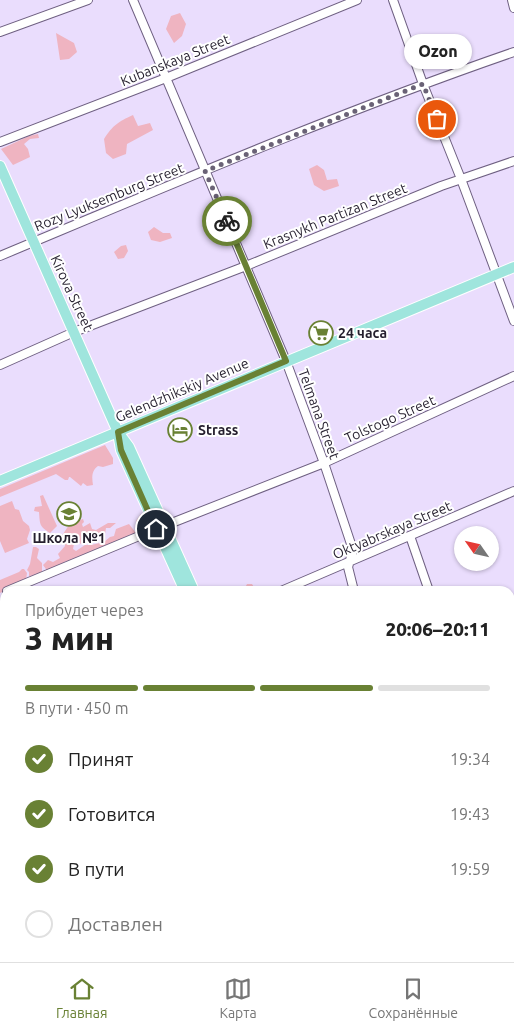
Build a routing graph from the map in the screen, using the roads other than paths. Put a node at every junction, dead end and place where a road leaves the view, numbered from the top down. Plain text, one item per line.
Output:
1 (88, 0) edge
2 (133, 0) edge
3 (357, 0) edge
4 (393, 0) edge
5 (512, 0) edge
6 (514, 8) edge
7 (0, 32) edge
8 (514, 52) edge
9 (166, 78) junction
10 (423, 84) junction
11 (0, 142) edge
12 (514, 160) edge
13 (0, 166) edge
14 (205, 171) junction
15 (462, 179) junction
16 (33, 242) junction
17 (0, 256) edge
18 (246, 266) junction
19 (514, 267) edge
20 (497, 274) junction
21 (514, 321) edge
22 (74, 332) junction
23 (286, 361) junction
24 (0, 365) edge
25 (514, 376) edge
26 (118, 432) junction
27 (324, 463) junction
28 (0, 481) edge
29 (514, 491) edge
30 (160, 527) junction
31 (410, 536) junction
32 (350, 561) junction
33 (20, 586) edge
34 (183, 586) edge
35 (191, 586) edge
36 (292, 586) edge
37 (353, 586) edge
38 (427, 586) edge

1 - 7 street
2 - 9 street, Telmana Street
3 - 9 street, Kubanskaya Street
4 - 10 street
5 - 6 street
8 - 10 street, Rozy Lyuksemburg Street
9 - 11 street, Kubanskaya Street
9 - 14 street, Telmana Street
10 - 14 street, Rozy Lyuksemburg Street
10 - 15 street
12 - 15 street, Krasnykh Partizan Street
13 - 16 main road, Kirova Street
14 - 16 street, Rozy Lyuksemburg Street
14 - 18 street, Telmana Street
15 - 18 street, Krasnykh Partizan Street
15 - 20 street
16 - 17 street, Rozy Lyuksemburg Street
16 - 22 main road, Kirova Street
18 - 22 street, Krasnykh Partizan Street
18 - 23 street, Telmana Street
19 - 20 main road, Gelendzhikskiy Avenue
20 - 21 street
20 - 23 main road, Gelendzhikskiy Avenue
22 - 24 street, Krasnykh Partizan Street
22 - 26 main road, Kirova Street
23 - 26 main road, Gelendzhikskiy Avenue
23 - 27 street, Telmana Street
25 - 27 street, Tolstogo Street
26 - 28 main road, Gelendzhikskiy Avenue
26 - 30 main road, Kirova Street
27 - 30 street, Tolstogo Street
27 - 32 street, Telmana Street
29 - 31 street, Oktyabrskaya Street
30 - 33 street, Tolstogo Street
30 - 34 main road, Kirova Street
30 - 35 main road, Kirova Street
31 - 32 street, Oktyabrskaya Street
31 - 38 street
32 - 36 street, Oktyabrskaya Street
32 - 37 street, Telmana Street

